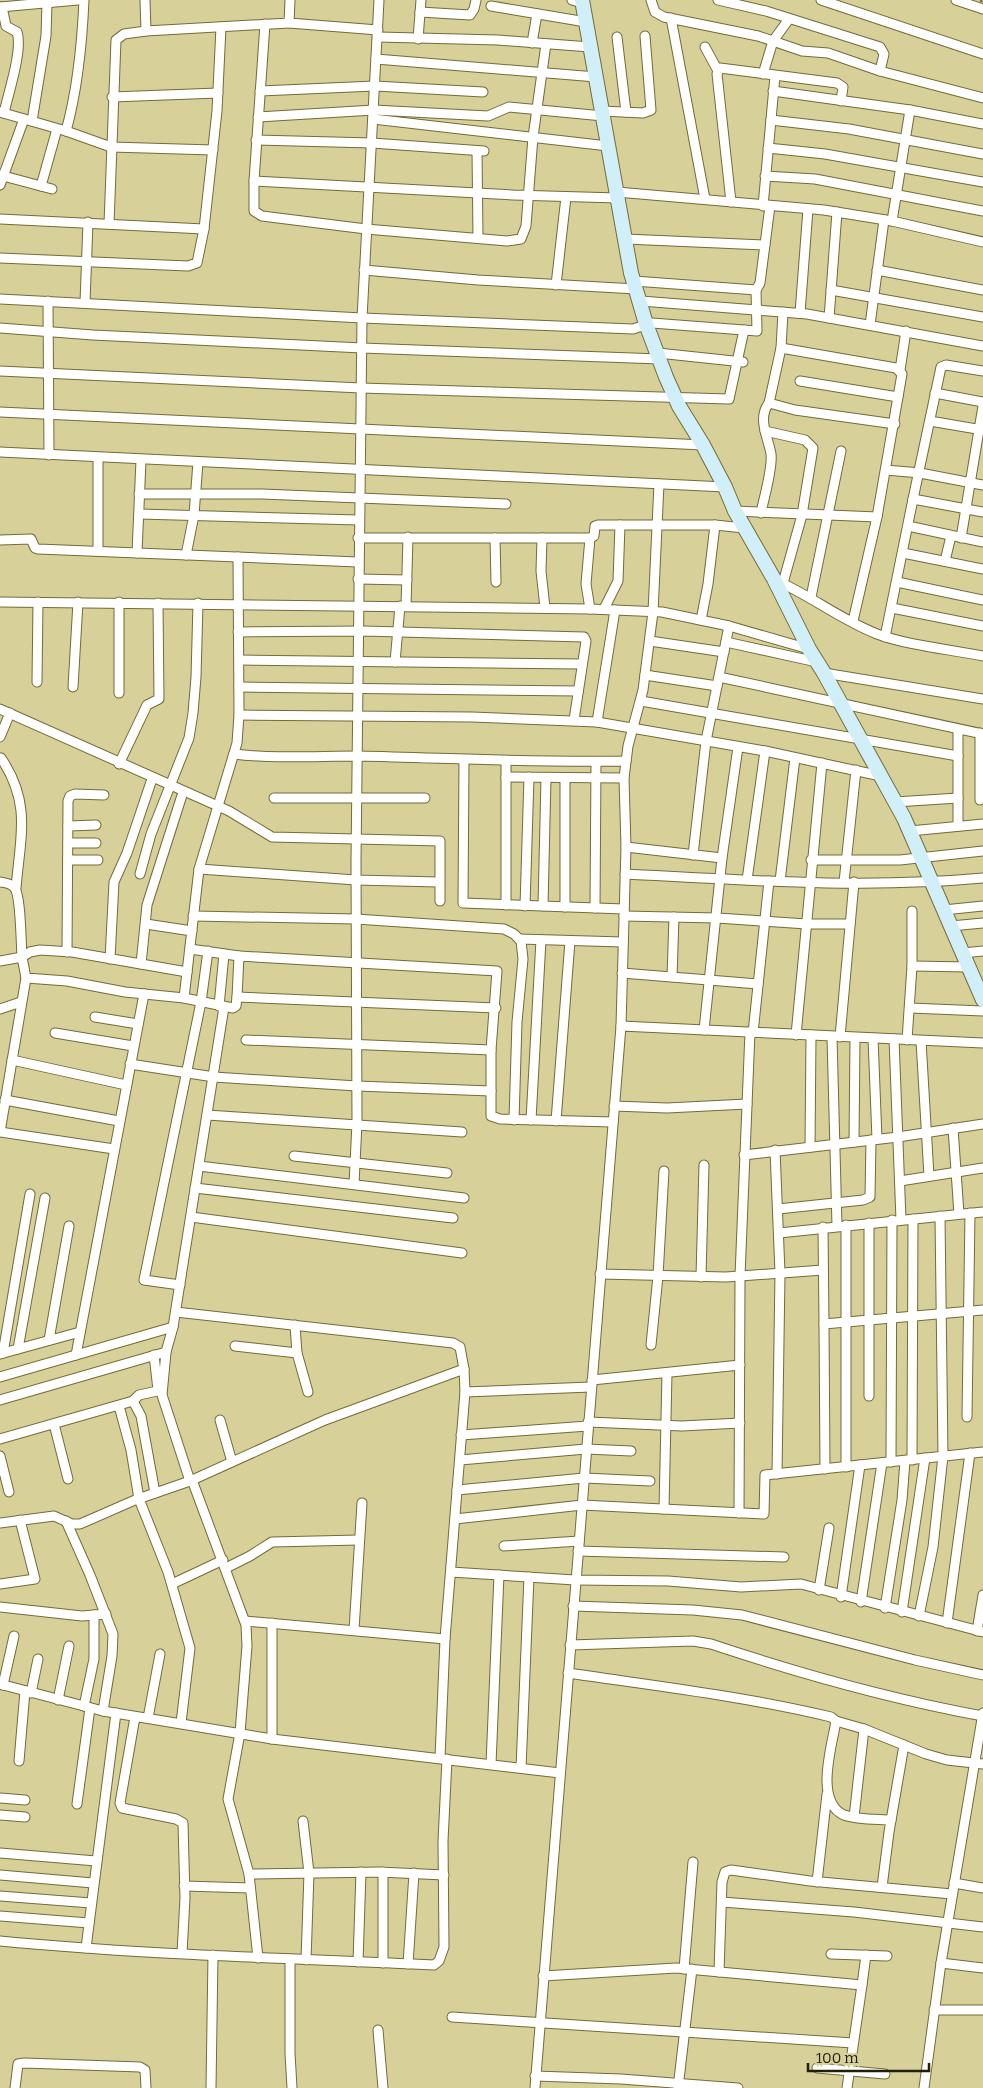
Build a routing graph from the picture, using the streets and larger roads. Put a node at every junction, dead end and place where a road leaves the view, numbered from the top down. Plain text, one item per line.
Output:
1 (78, 0) edge
2 (84, 0) edge
3 (145, 0) edge
4 (290, 0) edge
5 (379, 0) edge
6 (421, 0) edge
7 (476, 0) edge
8 (651, 0) edge
9 (718, 0) edge
10 (821, 0) edge
11 (956, 0) edge
12 (578, 1) edge
13 (47, 3) junction
14 (491, 6) dead end
15 (1, 7) edge
16 (983, 9) edge
17 (420, 12) junction
18 (538, 14) junction
19 (670, 18) junction
20 (789, 19) junction
21 (586, 22) junction
22 (289, 23) junction
23 (265, 24) junction
24 (221, 27) junction
25 (146, 31) junction
26 (378, 33) junction
27 (645, 36) dead end
28 (617, 37) dead end
29 (418, 39) junction
30 (773, 41) junction
31 (532, 43) junction
32 (546, 44) junction
33 (590, 47) junction
34 (705, 47) dead end
35 (983, 54) edge
36 (376, 59) junction
37 (718, 71) junction
38 (880, 71) junction
39 (542, 73) junction
40 (763, 74) junction
41 (775, 76) junction
42 (596, 77) junction
43 (375, 86) junction
44 (260, 91) junction
45 (773, 91) junction
46 (483, 92) dead end
47 (218, 93) junction
48 (112, 96) junction
49 (983, 98) edge
50 (841, 101) junction
51 (537, 109) junction
52 (910, 110) junction
53 (626, 112) junction
54 (2, 113) edge
55 (602, 114) junction
56 (373, 115) junction
57 (488, 116) junction
58 (258, 117) junction
59 (28, 120) junction
60 (771, 120) junction
61 (983, 124) edge
62 (62, 130) junction
63 (480, 131) junction
64 (533, 137) junction
65 (906, 138) junction
66 (256, 140) junction
67 (372, 143) junction
68 (608, 146) junction
69 (111, 147) junction
70 (768, 148) junction
71 (213, 150) junction
72 (983, 154) edge
73 (901, 166) junction
74 (765, 176) junction
75 (1, 179) edge
76 (254, 181) junction
77 (983, 182) edge
78 (41, 186) junction
79 (369, 188) junction
80 (52, 189) dead end
81 (478, 193) junction
82 (896, 193) junction
83 (617, 195) junction
84 (527, 196) junction
85 (566, 197) junction
86 (705, 199) junction
87 (731, 202) junction
88 (766, 206) junction
89 (808, 209) junction
90 (983, 211) edge
91 (837, 212) junction
92 (0, 219) edge
93 (888, 220) junction
94 (88, 222) junction
95 (109, 224) junction
96 (204, 228) junction
97 (366, 229) junction
98 (478, 238) junction
99 (625, 239) junction
100 (983, 242) edge
101 (765, 245) junction
102 (0, 258) edge
103 (88, 262) junction
104 (364, 270) junction
105 (877, 270) junction
106 (556, 285) junction
107 (637, 290) junction
108 (756, 290) junction
109 (831, 290) junction
110 (983, 290) edge
111 (874, 297) junction
112 (0, 299) edge
113 (48, 301) junction
114 (85, 303) junction
115 (758, 310) junction
116 (783, 312) junction
117 (800, 314) junction
118 (983, 317) edge
119 (362, 318) junction
120 (829, 318) junction
121 (646, 324) junction
122 (870, 325) junction
123 (0, 328) edge
124 (744, 330) junction
125 (906, 331) junction
126 (48, 332) junction
127 (983, 346) edge
128 (362, 348) junction
129 (781, 348) junction
130 (659, 356) junction
131 (739, 362) junction
132 (900, 370) junction
133 (0, 371) edge
134 (983, 371) edge
135 (49, 374) junction
136 (800, 381) dead end
137 (361, 388) junction
138 (935, 393) junction
139 (674, 396) junction
140 (898, 397) junction
141 (983, 402) edge
142 (768, 403) junction
143 (983, 406) edge
144 (0, 412) edge
145 (48, 414) junction
146 (930, 421) junction
147 (895, 424) junction
148 (360, 429) junction
149 (981, 429) edge
150 (765, 431) junction
151 (702, 445) junction
152 (0, 452) edge
153 (841, 452) dead end
154 (49, 455) junction
155 (98, 458) junction
156 (979, 458) edge
157 (141, 460) junction
158 (198, 462) junction
159 (359, 470) junction
160 (886, 470) junction
161 (920, 473) junction
162 (970, 482) junction
163 (659, 484) junction
164 (983, 484) edge
165 (725, 488) junction
166 (140, 494) junction
167 (195, 494) junction
168 (359, 498) junction
169 (913, 500) junction
170 (506, 504) dead end
171 (966, 509) junction
172 (735, 512) junction
173 (983, 512) edge
174 (761, 513) junction
175 (139, 514) junction
176 (194, 515) junction
177 (802, 515) junction
178 (828, 516) junction
179 (877, 517) junction
180 (358, 520) junction
181 (620, 525) junction
182 (657, 525) junction
183 (715, 525) junction
184 (908, 526) junction
185 (744, 528) junction
186 (951, 536) junction
187 (408, 537) junction
188 (358, 538) junction
189 (495, 538) junction
190 (542, 538) junction
191 (590, 538) junction
192 (961, 538) junction
193 (0, 540) edge
194 (983, 542) edge
195 (98, 551) junction
196 (137, 552) junction
197 (903, 553) junction
198 (186, 555) junction
199 (238, 557) junction
200 (358, 562) junction
201 (945, 562) junction
202 (983, 569) edge
203 (358, 579) junction
204 (407, 580) junction
205 (779, 581) junction
206 (496, 582) dead end
207 (897, 582) junction
208 (811, 597) junction
209 (983, 600) edge
210 (0, 602) edge
211 (38, 602) junction
212 (78, 602) junction
213 (119, 602) junction
214 (158, 603) junction
215 (198, 603) junction
216 (237, 604) junction
217 (358, 606) junction
218 (403, 606) junction
219 (545, 608) junction
220 (892, 608) junction
221 (590, 609) junction
222 (604, 609) junction
223 (615, 610) junction
224 (653, 612) junction
225 (701, 620) junction
226 (853, 621) junction
227 (729, 626) junction
228 (983, 626) edge
229 (358, 631) junction
230 (238, 632) junction
231 (396, 632) junction
232 (885, 637) junction
233 (650, 641) junction
234 (726, 642) junction
235 (808, 649) junction
236 (724, 652) junction
237 (983, 656) edge
238 (239, 660) junction
239 (358, 661) junction
240 (395, 662) junction
241 (582, 664) junction
242 (821, 668) junction
243 (645, 675) junction
244 (718, 681) junction
245 (37, 682) dead end
246 (74, 687) dead end
247 (239, 687) junction
248 (358, 688) junction
249 (578, 691) junction
250 (119, 693) dead end
251 (983, 699) edge
252 (641, 701) junction
253 (842, 705) junction
254 (0, 709) edge
255 (10, 713) junction
256 (239, 715) junction
257 (711, 715) junction
258 (359, 717) junction
259 (574, 720) junction
260 (597, 722) junction
261 (633, 728) junction
262 (958, 730) junction
263 (982, 734) edge
264 (0, 737) edge
265 (861, 740) junction
266 (706, 741) junction
267 (738, 746) junction
268 (765, 751) junction
269 (234, 754) junction
270 (358, 756) junction
271 (958, 756) junction
272 (1, 758) edge
273 (794, 758) junction
274 (464, 760) junction
275 (506, 761) junction
276 (626, 761) junction
277 (596, 762) junction
278 (822, 763) junction
279 (119, 764) junction
280 (856, 770) junction
281 (881, 776) junction
282 (506, 777) junction
283 (152, 778) junction
284 (529, 778) junction
285 (546, 778) junction
286 (565, 778) junction
287 (596, 778) junction
288 (624, 778) junction
289 (170, 786) junction
290 (183, 792) junction
291 (104, 795) dead end
292 (274, 798) dead end
293 (357, 798) junction
294 (425, 798) dead end
295 (958, 798) junction
296 (980, 800) dead end
297 (895, 802) junction
298 (218, 807) junction
299 (983, 824) edge
300 (96, 825) dead end
301 (68, 826) junction
302 (958, 826) junction
303 (910, 831) junction
304 (356, 838) junction
305 (68, 843) junction
306 (96, 843) dead end
307 (626, 847) junction
308 (983, 851) edge
309 (693, 854) junction
310 (722, 858) junction
311 (922, 858) junction
312 (68, 860) junction
313 (98, 860) dead end
314 (812, 860) junction
315 (846, 860) junction
316 (199, 869) junction
317 (140, 874) dead end
318 (625, 874) junction
319 (983, 878) edge
320 (720, 879) junction
321 (356, 880) junction
322 (747, 880) junction
323 (769, 881) junction
324 (780, 881) junction
325 (809, 881) junction
326 (0, 882) edge
327 (439, 882) junction
328 (844, 882) junction
329 (854, 882) junction
330 (932, 882) junction
331 (16, 888) junction
332 (440, 901) dead end
333 (506, 905) junction
334 (525, 906) junction
335 (543, 906) junction
336 (983, 906) edge
337 (566, 907) junction
338 (595, 908) junction
339 (944, 910) junction
340 (912, 911) dead end
341 (624, 913) junction
342 (193, 916) junction
343 (674, 917) junction
344 (717, 918) junction
345 (356, 919) junction
346 (765, 922) junction
347 (983, 923) edge
348 (146, 924) junction
349 (807, 924) junction
350 (850, 924) junction
351 (951, 926) junction
352 (192, 931) junction
353 (519, 939) junction
354 (541, 940) junction
355 (570, 940) junction
356 (623, 942) junction
357 (190, 949) junction
358 (208, 951) junction
359 (983, 951) edge
360 (67, 952) junction
361 (963, 953) junction
362 (224, 954) junction
363 (239, 956) junction
364 (22, 957) junction
365 (110, 959) junction
366 (0, 961) edge
367 (356, 962) junction
368 (141, 964) junction
369 (912, 966) junction
370 (188, 972) junction
371 (622, 973) junction
372 (975, 974) edge
373 (672, 977) junction
374 (26, 978) junction
375 (710, 981) junction
376 (758, 984) junction
377 (144, 994) junction
378 (184, 998) junction
379 (237, 998) junction
380 (983, 1000) edge
381 (357, 1001) junction
382 (22, 1002) junction
383 (201, 1002) junction
384 (221, 1006) junction
385 (496, 1008) junction
386 (910, 1008) junction
387 (0, 1009) edge
388 (983, 1011) edge
389 (95, 1017) dead end
390 (138, 1024) junction
391 (621, 1026) junction
392 (704, 1030) junction
393 (55, 1032) dead end
394 (752, 1033) junction
395 (796, 1035) junction
396 (811, 1036) junction
397 (836, 1037) junction
398 (855, 1038) junction
399 (873, 1038) junction
400 (246, 1040) dead end
401 (894, 1040) junction
402 (906, 1040) junction
403 (921, 1041) junction
404 (357, 1044) junction
405 (983, 1044) edge
406 (133, 1046) junction
407 (491, 1050) junction
408 (12, 1060) junction
409 (130, 1064) junction
410 (186, 1072) junction
411 (214, 1077) junction
412 (126, 1085) junction
413 (357, 1086) junction
414 (491, 1091) junction
415 (5, 1100) junction
416 (747, 1104) junction
417 (614, 1106) junction
418 (208, 1115) junction
419 (514, 1120) junction
420 (531, 1120) junction
421 (119, 1121) junction
422 (556, 1121) junction
423 (613, 1122) junction
424 (983, 1124) edge
425 (357, 1126) junction
426 (953, 1128) junction
427 (462, 1132) dead end
428 (925, 1133) junction
429 (898, 1137) junction
430 (874, 1140) junction
431 (854, 1142) junction
432 (833, 1144) junction
433 (810, 1147) junction
434 (114, 1149) junction
435 (775, 1150) junction
436 (744, 1155) junction
437 (294, 1156) dead end
438 (356, 1163) junction
439 (704, 1165) dead end
440 (199, 1166) junction
441 (983, 1168) edge
442 (664, 1171) dead end
443 (956, 1172) junction
444 (447, 1173) dead end
445 (929, 1176) junction
446 (900, 1180) junction
447 (354, 1184) junction
448 (195, 1188) junction
449 (30, 1194) dead end
450 (45, 1198) dead end
451 (464, 1198) dead end
452 (835, 1202) junction
453 (778, 1208) junction
454 (983, 1212) edge
455 (970, 1213) junction
456 (959, 1214) junction
457 (940, 1216) junction
458 (191, 1217) junction
459 (453, 1218) dead end
460 (913, 1218) junction
461 (897, 1220) junction
462 (869, 1223) junction
463 (69, 1226) dead end
464 (841, 1226) junction
465 (823, 1227) junction
466 (779, 1233) junction
467 (462, 1253) dead end
468 (823, 1270) junction
469 (780, 1273) junction
470 (600, 1274) junction
471 (658, 1276) junction
472 (740, 1276) junction
473 (701, 1277) junction
474 (180, 1285) junction
475 (983, 1310) edge
476 (176, 1312) junction
477 (967, 1312) junction
478 (940, 1313) junction
479 (911, 1315) junction
480 (892, 1317) junction
481 (869, 1318) junction
482 (845, 1321) junction
483 (824, 1324) junction
484 (295, 1325) junction
485 (173, 1327) junction
486 (80, 1332) junction
487 (50, 1340) junction
488 (235, 1346) dead end
489 (652, 1346) dead end
490 (18, 1349) junction
491 (166, 1352) junction
492 (1, 1353) edge
493 (297, 1353) junction
494 (76, 1355) junction
495 (154, 1355) junction
496 (740, 1365) junction
497 (464, 1369) junction
498 (667, 1373) junction
499 (0, 1377) edge
500 (591, 1383) junction
501 (160, 1390) junction
502 (308, 1392) dead end
503 (465, 1392) junction
504 (869, 1396) dead end
505 (0, 1400) edge
506 (133, 1401) junction
507 (119, 1406) junction
508 (967, 1416) dead end
509 (220, 1420) dead end
510 (740, 1423) junction
511 (54, 1424) junction
512 (588, 1424) junction
513 (666, 1426) junction
514 (462, 1436) junction
515 (0, 1439) edge
516 (586, 1449) junction
517 (631, 1451) dead end
518 (983, 1452) edge
519 (970, 1454) junction
520 (0, 1456) edge
521 (942, 1456) junction
522 (925, 1458) junction
523 (460, 1460) junction
524 (908, 1460) junction
525 (232, 1462) junction
526 (886, 1463) junction
527 (860, 1465) junction
528 (846, 1467) junction
529 (825, 1469) junction
530 (777, 1474) junction
531 (584, 1478) junction
532 (68, 1479) dead end
533 (191, 1481) junction
534 (650, 1481) dead end
535 (457, 1490) junction
536 (8, 1492) dead end
537 (155, 1493) junction
538 (139, 1499) junction
539 (362, 1502) dead end
540 (582, 1505) junction
541 (664, 1509) junction
542 (739, 1513) junction
543 (455, 1519) junction
544 (20, 1520) junction
545 (66, 1521) junction
546 (0, 1524) edge
547 (829, 1528) dead end
548 (358, 1540) junction
549 (504, 1546) dead end
550 (578, 1546) junction
551 (784, 1557) dead end
552 (224, 1564) junction
553 (451, 1572) junction
554 (500, 1575) junction
555 (529, 1577) junction
556 (576, 1580) junction
557 (0, 1584) edge
558 (172, 1584) junction
559 (819, 1590) junction
560 (983, 1595) edge
561 (841, 1597) junction
562 (861, 1602) junction
563 (573, 1606) junction
564 (0, 1607) edge
565 (885, 1608) junction
566 (902, 1612) junction
567 (106, 1614) junction
568 (94, 1615) junction
569 (919, 1616) junction
570 (245, 1621) junction
571 (272, 1623) junction
572 (947, 1623) junction
573 (354, 1630) junction
574 (980, 1631) edge
575 (14, 1636) dead end
576 (445, 1639) junction
577 (570, 1645) junction
578 (69, 1646) dead end
579 (160, 1654) dead end
580 (38, 1659) dead end
581 (568, 1673) junction
582 (983, 1675) edge
583 (1, 1685) edge
584 (28, 1692) junction
585 (58, 1700) junction
586 (87, 1707) junction
587 (103, 1711) junction
588 (116, 1713) junction
589 (983, 1715) edge
590 (135, 1717) junction
591 (148, 1718) junction
592 (836, 1721) junction
593 (181, 1723) junction
594 (864, 1729) junction
595 (240, 1734) junction
596 (272, 1739) junction
597 (904, 1745) junction
598 (443, 1758) junction
599 (19, 1761) dead end
600 (979, 1763) edge
601 (491, 1764) junction
602 (521, 1768) junction
603 (560, 1773) junction
604 (827, 1794) junction
605 (0, 1798) edge
606 (25, 1800) dead end
607 (77, 1804) dead end
608 (0, 1815) edge
609 (25, 1817) dead end
610 (854, 1817) junction
611 (891, 1820) junction
612 (303, 1821) dead end
613 (0, 1853) edge
614 (96, 1861) junction
615 (692, 1862) dead end
616 (362, 1872) junction
617 (383, 1872) junction
618 (308, 1873) junction
619 (414, 1873) junction
620 (249, 1874) junction
621 (0, 1875) edge
622 (444, 1875) junction
623 (817, 1882) junction
624 (93, 1883) junction
625 (954, 1883) junction
626 (184, 1886) junction
627 (882, 1887) junction
628 (250, 1888) junction
629 (983, 1888) edge
630 (952, 1894) junction
631 (0, 1896) edge
632 (722, 1902) junction
633 (91, 1903) junction
634 (0, 1916) edge
635 (89, 1923) junction
636 (948, 1923) junction
637 (983, 1927) edge
638 (0, 1941) edge
639 (86, 1948) junction
640 (182, 1953) junction
641 (831, 1954) dead end
642 (866, 1955) junction
643 (213, 1956) junction
644 (887, 1956) dead end
645 (258, 1958) junction
646 (290, 1960) junction
647 (306, 1960) junction
648 (358, 1962) junction
649 (382, 1963) junction
650 (408, 1964) junction
651 (941, 1964) junction
652 (983, 1968) edge
653 (688, 1969) junction
654 (719, 1972) junction
655 (543, 1976) junction
656 (862, 1985) junction
657 (934, 2010) junction
658 (983, 2010) edge
659 (452, 2017) dead end
660 (539, 2023) junction
661 (378, 2030) dead end
662 (686, 2033) junction
663 (853, 2043) junction
664 (817, 2068) dead end
665 (849, 2071) junction
666 (885, 2074) dead end
667 (535, 2076) junction
668 (678, 2086) edge
669 (16, 2088) edge
670 (146, 2088) edge
671 (211, 2088) edge
672 (292, 2088) edge
673 (383, 2088) edge
674 (534, 2088) edge
675 (738, 2088) edge
676 (846, 2088) edge
677 (924, 2088) edge

1 - 13 street
2 - 62 street
3 - 25 street
4 - 22 street
5 - 26 street
6 - 17 street
7 - 17 street
8 - 19 street
9 - 20 street
10 - 35 street
11 - 16 street
12 - 21 street
13 - 15 street
13 - 59 street
14 - 18 street
15 - 54 street
17 - 29 street
18 - 21 street
18 - 31 street
19 - 30 street
19 - 86 street
20 - 30 street
20 - 38 street
21 - 33 street
22 - 23 street
22 - 26 street
23 - 24 street
23 - 44 street
24 - 25 street
24 - 47 street
25 - 48 street
26 - 29 street
26 - 36 street
27 - 53 street
28 - 53 street
29 - 31 street
30 - 38 street
30 - 40 street
31 - 32 street
32 - 33 street
32 - 39 street
33 - 42 street
34 - 37 street
36 - 39 street
36 - 43 street
37 - 40 street
37 - 87 street
38 - 49 street
39 - 42 street
39 - 51 street
40 - 41 street
41 - 45 street
41 - 50 street
42 - 55 street
43 - 44 street
43 - 46 street
43 - 56 street
44 - 58 street
45 - 50 street
45 - 60 street
47 - 48 street
47 - 71 street
48 - 69 street
50 - 52 street
51 - 55 street
51 - 57 street
51 - 64 street
52 - 61 street
52 - 65 street
53 - 55 street
54 - 59 street
55 - 68 street
56 - 57 street
56 - 58 street
56 - 63 street
56 - 67 street
57 - 63 street
58 - 66 street
59 - 62 street
59 - 75 street
60 - 65 street
60 - 70 street
62 - 69 street
62 - 78 street
63 - 64 street
64 - 68 street
64 - 84 street
65 - 72 street
65 - 73 street
66 - 67 street
66 - 76 street
67 - 79 street
67 - 81 street
68 - 83 street
69 - 71 street
69 - 95 street
70 - 73 street
70 - 74 street
71 - 96 street
73 - 77 street
73 - 82 street
74 - 82 street
74 - 88 street
75 - 78 street
76 - 79 street
76 - 97 street
78 - 80 street
79 - 81 street
79 - 97 street
81 - 84 street
81 - 98 street
82 - 90 street
82 - 93 street
83 - 85 street
83 - 86 street
83 - 99 street
84 - 85 street
84 - 98 street
85 - 106 street
86 - 87 street
87 - 88 street
88 - 89 street
88 - 101 street
89 - 91 street
89 - 117 street
91 - 93 street
91 - 109 street
92 - 94 street
93 - 100 street
93 - 105 street
94 - 95 street
94 - 103 street
95 - 96 street
96 - 103 street
97 - 98 street
97 - 104 street
99 - 101 street
99 - 107 street
101 - 108 street
102 - 103 street
103 - 114 street
104 - 106 street
104 - 119 street
105 - 110 street
105 - 111 street
106 - 107 street
107 - 108 street
107 - 115 street
107 - 121 street
108 - 115 street
109 - 111 street
109 - 120 street
111 - 118 street
111 - 122 street
112 - 113 street
113 - 114 street
113 - 126 street
114 - 119 street
115 - 116 street
115 - 124 street
116 - 117 street
116 - 129 street
117 - 120 street
119 - 121 street
119 - 128 street
120 - 122 street
121 - 124 street
121 - 130 street
122 - 125 street
123 - 126 street
124 - 131 street
125 - 127 street
125 - 132 street
126 - 128 street
126 - 135 street
128 - 130 street
128 - 137 street
129 - 132 street
129 - 142 street
130 - 131 street
130 - 139 street
131 - 139 street
132 - 140 street
133 - 135 street
134 - 138 street
135 - 137 street
135 - 145 street
136 - 140 street
137 - 139 street
137 - 148 street
138 - 141 street
138 - 146 street
139 - 151 street
140 - 147 street
142 - 147 street
142 - 150 street
143 - 149 street
144 - 145 street
145 - 148 street
145 - 154 street
146 - 149 street
146 - 161 street
147 - 160 street
148 - 151 street
148 - 159 street
149 - 156 street
150 - 174 street
150 - 177 street
151 - 165 street
152 - 154 street
153 - 178 street
154 - 155 street
155 - 157 street
155 - 195 street
156 - 162 street
157 - 158 street
157 - 166 street
158 - 159 street
158 - 167 street
159 - 163 street
159 - 168 street
160 - 161 street
160 - 179 street
161 - 162 street
161 - 169 street
162 - 164 street
162 - 171 street
163 - 165 street
163 - 182 street
165 - 172 street
166 - 167 street
166 - 175 street
167 - 168 street
167 - 176 street
168 - 170 street
168 - 180 street
169 - 171 street
169 - 184 street
171 - 173 street
171 - 192 street
172 - 174 street
172 - 185 street
174 - 177 street
175 - 176 street
175 - 196 street
176 - 180 street
176 - 198 street
177 - 178 street
177 - 205 street
178 - 179 street
178 - 208 street
179 - 226 street
180 - 188 street
181 - 182 street
181 - 191 street
181 - 222 street
182 - 183 street
182 - 224 street
183 - 185 street
183 - 225 street
184 - 186 street
184 - 197 street
185 - 205 street
186 - 192 street
186 - 201 street
187 - 188 street
187 - 189 street
187 - 204 street
188 - 200 street
189 - 190 street
189 - 206 street
190 - 191 street
190 - 219 street
191 - 221 street
192 - 194 street
193 - 195 street
195 - 196 street
196 - 198 street
197 - 201 street
197 - 207 street
198 - 199 street
199 - 200 street
199 - 216 street
200 - 203 street
201 - 202 street
203 - 204 street
203 - 217 street
204 - 218 street
205 - 208 street
205 - 235 street
207 - 209 street
207 - 220 street
208 - 226 street
210 - 211 street
211 - 212 street
211 - 245 street
212 - 213 street
212 - 246 street
213 - 214 street
213 - 250 street
214 - 215 street
214 - 279 street
215 - 216 street
215 - 289 street
216 - 217 street
216 - 230 street
217 - 218 street
217 - 229 street
218 - 219 street
218 - 231 street
219 - 221 street
220 - 228 street
220 - 232 street
221 - 222 street
222 - 223 street
223 - 224 street
223 - 260 street
224 - 225 street
224 - 233 street
225 - 227 street
226 - 232 street
227 - 234 street
227 - 235 street
229 - 230 street
229 - 231 street
229 - 239 street
230 - 238 street
231 - 240 street
231 - 241 street
232 - 237 street
233 - 236 street
233 - 243 street
234 - 236 street
234 - 242 street
235 - 242 street
236 - 244 street
238 - 239 street
238 - 247 street
239 - 240 street
239 - 248 street
240 - 241 street
241 - 249 street
242 - 251 street
242 - 253 street
243 - 244 street
243 - 252 street
244 - 253 street
244 - 257 street
247 - 248 street
247 - 256 street
248 - 249 street
248 - 258 street
249 - 259 street
252 - 257 street
252 - 261 street
253 - 262 street
253 - 265 street
254 - 255 street
255 - 264 street
255 - 279 street
256 - 258 street
256 - 269 street
257 - 265 street
257 - 266 street
258 - 259 street
258 - 270 street
259 - 260 street
260 - 261 street
261 - 266 street
261 - 276 street
262 - 263 street
262 - 271 street
263 - 296 street
265 - 271 street
265 - 281 street
266 - 267 street
266 - 309 street
267 - 268 street
267 - 310 street
268 - 273 street
268 - 322 street
269 - 270 street
269 - 298 street
270 - 274 street
270 - 293 street
271 - 295 street
272 - 331 street
273 - 278 street
273 - 324 street
274 - 275 street
274 - 333 street
275 - 277 street
275 - 282 street
276 - 277 street
276 - 288 street
277 - 287 street
278 - 280 street
278 - 314 street
279 - 283 street
280 - 281 street
280 - 315 street
281 - 297 street
282 - 284 street
282 - 333 street
283 - 289 street
283 - 365 street
284 - 285 street
284 - 334 street
285 - 286 street
285 - 335 street
286 - 287 street
286 - 337 street
287 - 288 street
287 - 338 street
288 - 307 street
289 - 290 street
289 - 317 street
290 - 298 street
290 - 348 street
291 - 301 street
292 - 293 street
293 - 294 street
293 - 304 street
295 - 297 street
295 - 302 street
297 - 303 street
298 - 304 street
298 - 316 street
299 - 302 street
300 - 301 street
301 - 305 street
302 - 303 street
303 - 311 street
304 - 321 street
304 - 327 street
305 - 306 street
305 - 312 street
307 - 309 street
307 - 318 street
308 - 311 street
309 - 310 street
310 - 320 street
311 - 315 street
311 - 330 street
312 - 313 street
312 - 360 street
314 - 315 street
314 - 325 street
315 - 328 street
316 - 321 street
316 - 342 street
318 - 320 street
318 - 341 street
319 - 330 street
320 - 322 street
320 - 344 street
321 - 327 street
321 - 345 street
322 - 323 street
323 - 324 street
323 - 346 street
324 - 325 street
325 - 328 street
325 - 349 street
326 - 331 street
327 - 332 street
328 - 329 street
329 - 330 street
329 - 350 street
330 - 339 street
331 - 364 street
333 - 334 street
334 - 335 street
335 - 337 street
336 - 339 street
337 - 338 street
338 - 341 street
339 - 351 street
340 - 369 street
341 - 343 street
341 - 356 street
342 - 345 street
342 - 352 street
343 - 344 street
343 - 373 street
344 - 346 street
344 - 375 street
345 - 353 street
345 - 367 street
346 - 349 street
346 - 376 street
347 - 351 street
348 - 352 street
348 - 368 street
349 - 350 street
349 - 395 street
350 - 397 street
351 - 361 street
352 - 357 street
353 - 354 street
353 - 419 street
354 - 355 street
354 - 420 street
355 - 356 street
355 - 422 street
356 - 371 street
357 - 358 street
357 - 370 street
358 - 362 street
358 - 383 street
359 - 361 street
360 - 364 street
360 - 365 street
361 - 372 street
362 - 363 street
362 - 384 street
363 - 367 street
363 - 379 street
364 - 366 street
364 - 374 street
365 - 368 street
367 - 381 street
367 - 385 street
368 - 370 street
369 - 372 street
369 - 386 street
370 - 378 street
371 - 373 street
371 - 391 street
372 - 380 street
373 - 375 street
374 - 377 street
374 - 382 street
375 - 376 street
375 - 392 street
376 - 394 street
377 - 378 street
377 - 390 street
378 - 383 street
379 - 381 street
379 - 384 street
381 - 385 street
381 - 404 street
382 - 387 street
382 - 408 street
383 - 384 street
383 - 410 street
384 - 411 street
385 - 407 street
386 - 388 street
386 - 402 street
389 - 390 street
390 - 406 street
391 - 392 street
391 - 417 street
392 - 394 street
393 - 406 street
394 - 395 street
394 - 416 street
395 - 396 street
396 - 397 street
396 - 433 street
397 - 398 street
397 - 432 street
398 - 399 street
398 - 431 street
399 - 401 street
399 - 430 street
400 - 404 street
401 - 402 street
401 - 429 street
402 - 403 street
403 - 405 street
403 - 428 street
404 - 407 street
404 - 413 street
406 - 409 street
407 - 414 street
408 - 412 street
408 - 415 street
409 - 410 street
409 - 412 street
410 - 411 street
410 - 474 street
411 - 413 street
411 - 418 street
412 - 421 street
413 - 414 street
413 - 425 street
414 - 419 street
415 - 421 street
415 - 434 street
416 - 417 street
416 - 436 street
417 - 423 street
418 - 425 street
418 - 440 street
419 - 420 street
420 - 422 street
421 - 434 street
422 - 423 street
423 - 470 street
424 - 426 street
425 - 427 street
425 - 438 street
426 - 428 street
426 - 443 street
428 - 429 street
428 - 445 street
429 - 430 street
429 - 446 street
430 - 431 street
430 - 452 street
431 - 432 street
432 - 433 street
432 - 452 street
433 - 435 street
434 - 486 street
435 - 436 street
435 - 453 street
436 - 472 street
437 - 438 street
438 - 444 street
438 - 447 street
439 - 473 street
440 - 447 street
440 - 448 street
441 - 443 street
442 - 471 street
443 - 445 street
443 - 456 street
445 - 446 street
446 - 461 street
447 - 451 street
448 - 458 street
448 - 459 street
449 - 492 street
450 - 490 street
452 - 453 street
452 - 464 street
453 - 466 street
454 - 455 street
455 - 456 street
455 - 477 street
456 - 457 street
457 - 460 street
457 - 478 street
458 - 467 street
458 - 474 street
460 - 461 street
460 - 479 street
461 - 462 street
461 - 480 street
462 - 464 street
462 - 481 street
463 - 487 street
464 - 465 street
464 - 482 street
465 - 466 street
465 - 468 street
466 - 469 street
468 - 469 street
468 - 483 street
469 - 472 street
469 - 530 street
470 - 471 street
470 - 500 street
471 - 473 street
471 - 489 street
472 - 473 street
472 - 496 street
474 - 476 street
475 - 477 street
476 - 484 street
476 - 485 street
477 - 478 street
477 - 508 street
478 - 479 street
478 - 521 street
479 - 480 street
479 - 524 street
480 - 481 street
480 - 526 street
481 - 482 street
481 - 504 street
482 - 483 street
482 - 528 street
483 - 529 street
484 - 493 street
484 - 497 street
485 - 491 street
485 - 494 street
486 - 487 street
486 - 494 street
487 - 490 street
488 - 493 street
490 - 492 street
491 - 495 street
491 - 501 street
493 - 502 street
494 - 499 street
495 - 501 street
495 - 505 street
496 - 498 street
496 - 510 street
497 - 503 street
497 - 525 street
498 - 500 street
498 - 513 street
500 - 503 street
500 - 512 street
501 - 506 street
501 - 533 street
503 - 514 street
506 - 507 street
506 - 537 street
507 - 511 street
507 - 538 street
509 - 525 street
510 - 513 street
510 - 542 street
511 - 515 street
511 - 532 street
512 - 513 street
512 - 514 street
512 - 516 street
513 - 541 street
514 - 523 street
516 - 517 street
516 - 523 street
516 - 531 street
518 - 519 street
519 - 521 street
519 - 572 street
520 - 536 street
521 - 522 street
521 - 569 street
522 - 524 street
522 - 566 street
523 - 535 street
524 - 526 street
524 - 565 street
525 - 533 street
526 - 527 street
526 - 562 street
527 - 528 street
527 - 561 street
528 - 529 street
529 - 530 street
530 - 542 street
531 - 534 street
531 - 535 street
531 - 540 street
533 - 537 street
533 - 552 street
535 - 543 street
537 - 538 street
538 - 545 street
538 - 558 street
539 - 548 street
540 - 541 street
540 - 543 street
540 - 550 street
541 - 542 street
543 - 553 street
544 - 545 street
544 - 546 street
544 - 557 street
545 - 567 street
547 - 559 street
548 - 552 street
548 - 573 street
549 - 550 street
550 - 551 street
550 - 556 street
552 - 558 street
552 - 570 street
553 - 554 street
553 - 576 street
554 - 555 street
554 - 601 street
555 - 556 street
555 - 602 street
556 - 559 street
556 - 563 street
558 - 593 street
559 - 561 street
560 - 574 street
561 - 562 street
562 - 565 street
563 - 577 street
563 - 582 street
564 - 568 street
565 - 566 street
566 - 569 street
567 - 568 street
567 - 587 street
568 - 586 street
569 - 572 street
570 - 571 street
570 - 595 street
571 - 573 street
571 - 596 street
572 - 574 street
573 - 576 street
575 - 583 street
576 - 598 street
577 - 581 street
577 - 589 street
578 - 585 street
579 - 591 street
580 - 584 street
581 - 592 street
581 - 603 street
583 - 584 street
584 - 585 street
584 - 599 street
585 - 586 street
586 - 587 street
586 - 607 street
587 - 588 street
588 - 590 street
588 - 614 street
589 - 600 street
590 - 591 street
590 - 626 street
591 - 593 street
592 - 594 street
592 - 604 street
593 - 595 street
594 - 597 street
594 - 610 street
595 - 596 street
595 - 620 street
596 - 598 street
597 - 600 street
597 - 611 street
598 - 601 street
598 - 622 street
600 - 625 street
601 - 602 street
602 - 603 street
603 - 655 street
604 - 610 street
604 - 623 street
605 - 606 street
608 - 609 street
610 - 611 street
611 - 627 street
612 - 618 street
613 - 614 street
614 - 624 street
615 - 653 street
616 - 617 street
616 - 618 street
616 - 648 street
617 - 619 street
617 - 649 street
618 - 620 street
618 - 647 street
619 - 622 street
619 - 650 street
620 - 628 street
621 - 624 street
622 - 650 street
623 - 627 street
623 - 632 street
624 - 633 street
625 - 629 street
625 - 630 street
626 - 628 street
626 - 640 street
627 - 630 street
628 - 645 street
630 - 636 street
631 - 633 street
632 - 636 street
632 - 654 street
633 - 635 street
634 - 635 street
635 - 639 street
636 - 637 street
636 - 651 street
638 - 639 street
639 - 640 street
640 - 643 street
641 - 642 street
642 - 644 street
642 - 656 street
643 - 645 street
643 - 671 street
645 - 646 street
646 - 647 street
646 - 672 street
647 - 648 street
648 - 649 street
649 - 650 street
651 - 652 street
651 - 657 street
653 - 654 street
653 - 655 street
653 - 662 street
654 - 656 street
655 - 660 street
656 - 663 street
657 - 658 street
657 - 677 street
659 - 660 street
660 - 662 street
660 - 667 street
661 - 673 street
662 - 663 street
662 - 668 street
663 - 665 street
664 - 665 street
665 - 666 street
665 - 676 street
667 - 668 street
667 - 674 street
668 - 675 street
669 - 670 street

